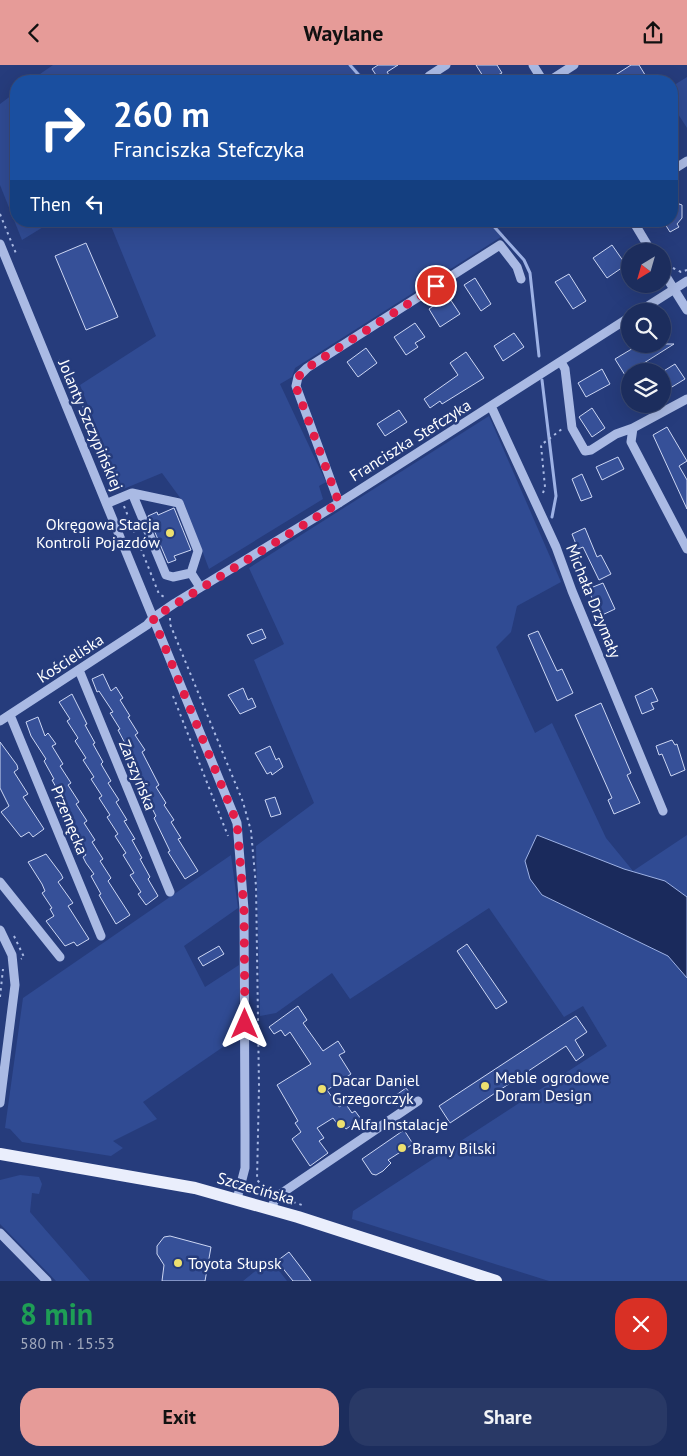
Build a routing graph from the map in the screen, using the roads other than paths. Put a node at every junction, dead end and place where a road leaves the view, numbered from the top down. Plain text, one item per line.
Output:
1 (446, 65) edge
2 (574, 65) edge
3 (431, 75) edge
4 (558, 75) edge
5 (637, 227) edge
6 (646, 243) edge
7 (0, 244) edge
8 (521, 279) dead end
9 (687, 281) edge
10 (671, 284) edge
11 (674, 289) junction
12 (652, 303) edge
13 (687, 310) edge
14 (621, 323) edge
15 (561, 362) junction
16 (687, 399) edge
17 (491, 406) junction
18 (633, 428) junction
19 (132, 493) junction
20 (108, 503) junction
21 (339, 503) junction
22 (687, 549) edge
23 (191, 573) junction
24 (200, 587) junction
25 (153, 618) junction
26 (79, 670) junction
27 (10, 715) junction
28 (0, 721) edge
29 (664, 811) dead end
30 (0, 882) edge
31 (170, 892) dead end
32 (0, 930) edge
33 (101, 937) dead end
34 (60, 957) dead end
35 (418, 1101) dead end
36 (0, 1103) edge
37 (0, 1155) edge
38 (237, 1199) junction
39 (270, 1209) junction
40 (0, 1233) edge
41 (47, 1281) edge
42 (496, 1281) edge

1 - 3 street
2 - 4 street
5 - 6 street
7 - 20 street, Jolanty Szczypińskiej
8 - 21 street
9 - 11 street
10 - 11 street
11 - 12 street
11 - 13 street
14 - 15 street, Franciszka Stefczyka
15 - 17 street, Franciszka Stefczyka
15 - 18 street
16 - 18 street
17 - 21 street, Franciszka Stefczyka
17 - 29 street, Michała Drzymały
18 - 22 street
19 - 20 street
19 - 23 street
19 - 23 street
20 - 25 street, Jolanty Szczypińskiej
21 - 24 street, Franciszka Stefczyka
23 - 24 street
24 - 25 street, Franciszka Stefczyka
25 - 26 street, Kościeliska
25 - 38 street, Jolanty Szczypińskiej
26 - 27 street, Kościeliska
26 - 31 street, Zarszyńska
27 - 28 street, Kościeliska
27 - 33 street, Przemęcka
30 - 34 street
32 - 36 street
35 - 39 street
37 - 38 main road, Szczecińska
38 - 39 main road, Szczecińska
39 - 42 main road, Szczecińska
40 - 41 street

